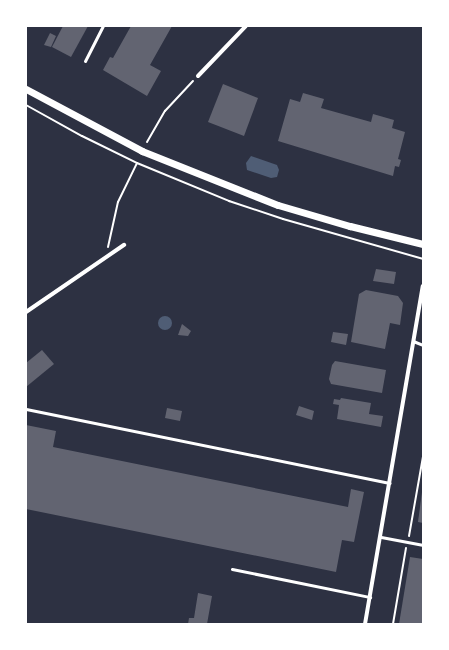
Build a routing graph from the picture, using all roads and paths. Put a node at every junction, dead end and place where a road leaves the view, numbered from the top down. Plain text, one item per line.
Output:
1 (103, 26) edge
2 (246, 26) edge
3 (85, 61) dead end
4 (198, 76) dead end
5 (26, 89) edge
6 (423, 244) edge
7 (124, 245) dead end
8 (423, 286) edge
9 (26, 312) edge
10 (413, 341) junction
11 (423, 345) edge
12 (26, 409) edge
13 (390, 483) junction
14 (381, 537) junction
15 (423, 545) edge
16 (232, 569) dead end
17 (370, 597) junction
18 (366, 624) edge

1 - 3 lane
2 - 4 street
5 - 6 street
7 - 9 street
8 - 10 street
10 - 11 lane
10 - 13 street
12 - 13 lane
13 - 14 street
14 - 15 lane
14 - 17 street
16 - 17 lane
17 - 18 street

